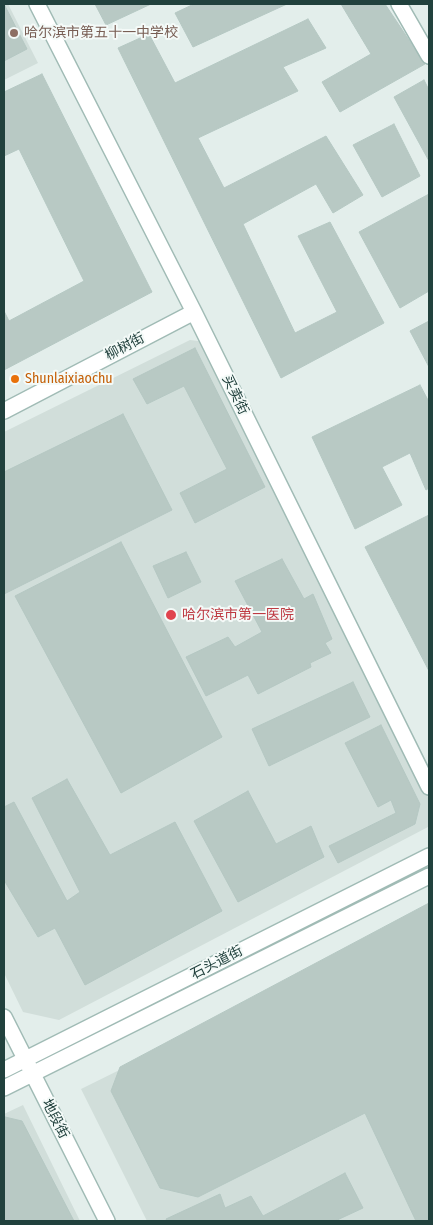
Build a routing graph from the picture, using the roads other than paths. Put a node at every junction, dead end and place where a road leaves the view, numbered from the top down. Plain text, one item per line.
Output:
1 (37, 4) edge
2 (399, 4) edge
3 (429, 56) edge
4 (194, 312) junction
5 (4, 410) edge
6 (429, 787) edge
7 (429, 856) edge
8 (429, 876) edge
9 (4, 1017) edge
10 (25, 1060) junction
11 (4, 1070) edge
12 (32, 1074) junction
13 (4, 1088) edge
14 (107, 1221) edge

1 - 4 main road, 买卖街
2 - 3 main road
4 - 5 main road, 柳树街
4 - 6 main road, 买卖街
7 - 10 main road, 石头道街
8 - 12 main road, 石头道街
9 - 10 main road, 地段街
10 - 11 main road, 石头道街
10 - 12 main road, 地段街
12 - 13 main road, 石头道街
12 - 14 main road, 地段街

